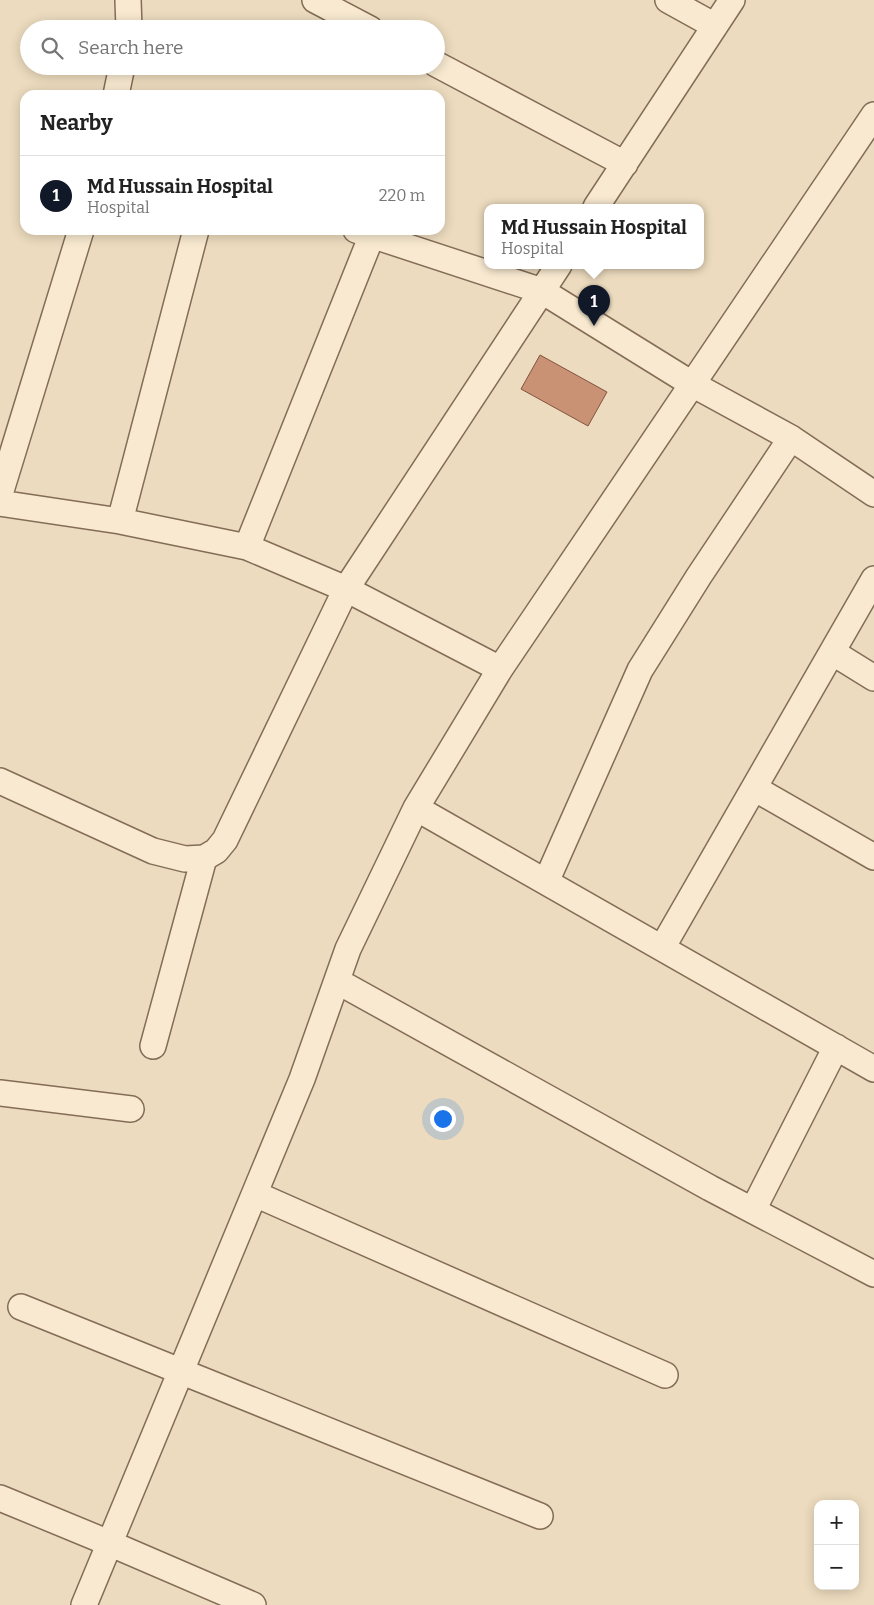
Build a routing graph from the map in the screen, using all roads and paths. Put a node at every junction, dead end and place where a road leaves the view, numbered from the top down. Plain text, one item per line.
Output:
1 (128, 0) edge
2 (316, 0) edge
3 (668, 0) edge
4 (732, 0) edge
5 (129, 20) edge
6 (353, 20) edge
7 (715, 26) junction
8 (445, 69) edge
9 (120, 75) edge
10 (117, 90) edge
11 (874, 115) edge
12 (625, 164) junction
13 (598, 204) edge
14 (79, 235) edge
15 (195, 235) edge
16 (363, 235) edge
17 (370, 235) edge
18 (556, 269) edge
19 (542, 291) junction
20 (692, 384) junction
21 (791, 438) junction
22 (0, 494) edge
23 (874, 494) edge
24 (0, 503) edge
25 (120, 521) junction
26 (247, 547) junction
27 (874, 579) edge
28 (346, 590) junction
29 (832, 652) junction
30 (500, 668) junction
31 (874, 678) edge
32 (0, 781) edge
33 (754, 788) junction
34 (416, 808) junction
35 (874, 857) edge
36 (204, 858) junction
37 (546, 882) junction
38 (662, 948) junction
39 (337, 981) junction
40 (153, 1046) dead end
41 (836, 1047) junction
42 (874, 1069) edge
43 (0, 1093) edge
44 (131, 1108) dead end
45 (255, 1194) junction
46 (753, 1210) junction
47 (874, 1274) edge
48 (21, 1307) dead end
49 (182, 1372) junction
50 (666, 1375) dead end
51 (0, 1498) edge
52 (540, 1516) dead end
53 (109, 1543) junction
54 (84, 1605) edge
55 (253, 1605) edge

1 - 5 street
2 - 6 street
3 - 7 street
4 - 7 street
7 - 12 street
8 - 12 street
9 - 10 street
11 - 20 street
12 - 13 street
14 - 22 street
15 - 25 street
16 - 26 street
17 - 19 street
18 - 19 street
19 - 20 street
19 - 28 street
20 - 21 street
20 - 30 street
21 - 23 street
21 - 37 street
24 - 25 street
25 - 26 street
26 - 28 street
27 - 29 street
28 - 30 street
28 - 36 street
29 - 31 street
29 - 33 street
30 - 34 street
32 - 36 street
33 - 35 street
33 - 38 street
34 - 37 street
34 - 39 street
36 - 40 street
37 - 38 street
38 - 41 street
39 - 45 street
39 - 46 street
41 - 42 street
41 - 46 street
43 - 44 street
45 - 49 street
45 - 50 street
46 - 47 street
48 - 49 street
49 - 52 street
49 - 53 street
51 - 53 street
53 - 54 street
53 - 55 street

